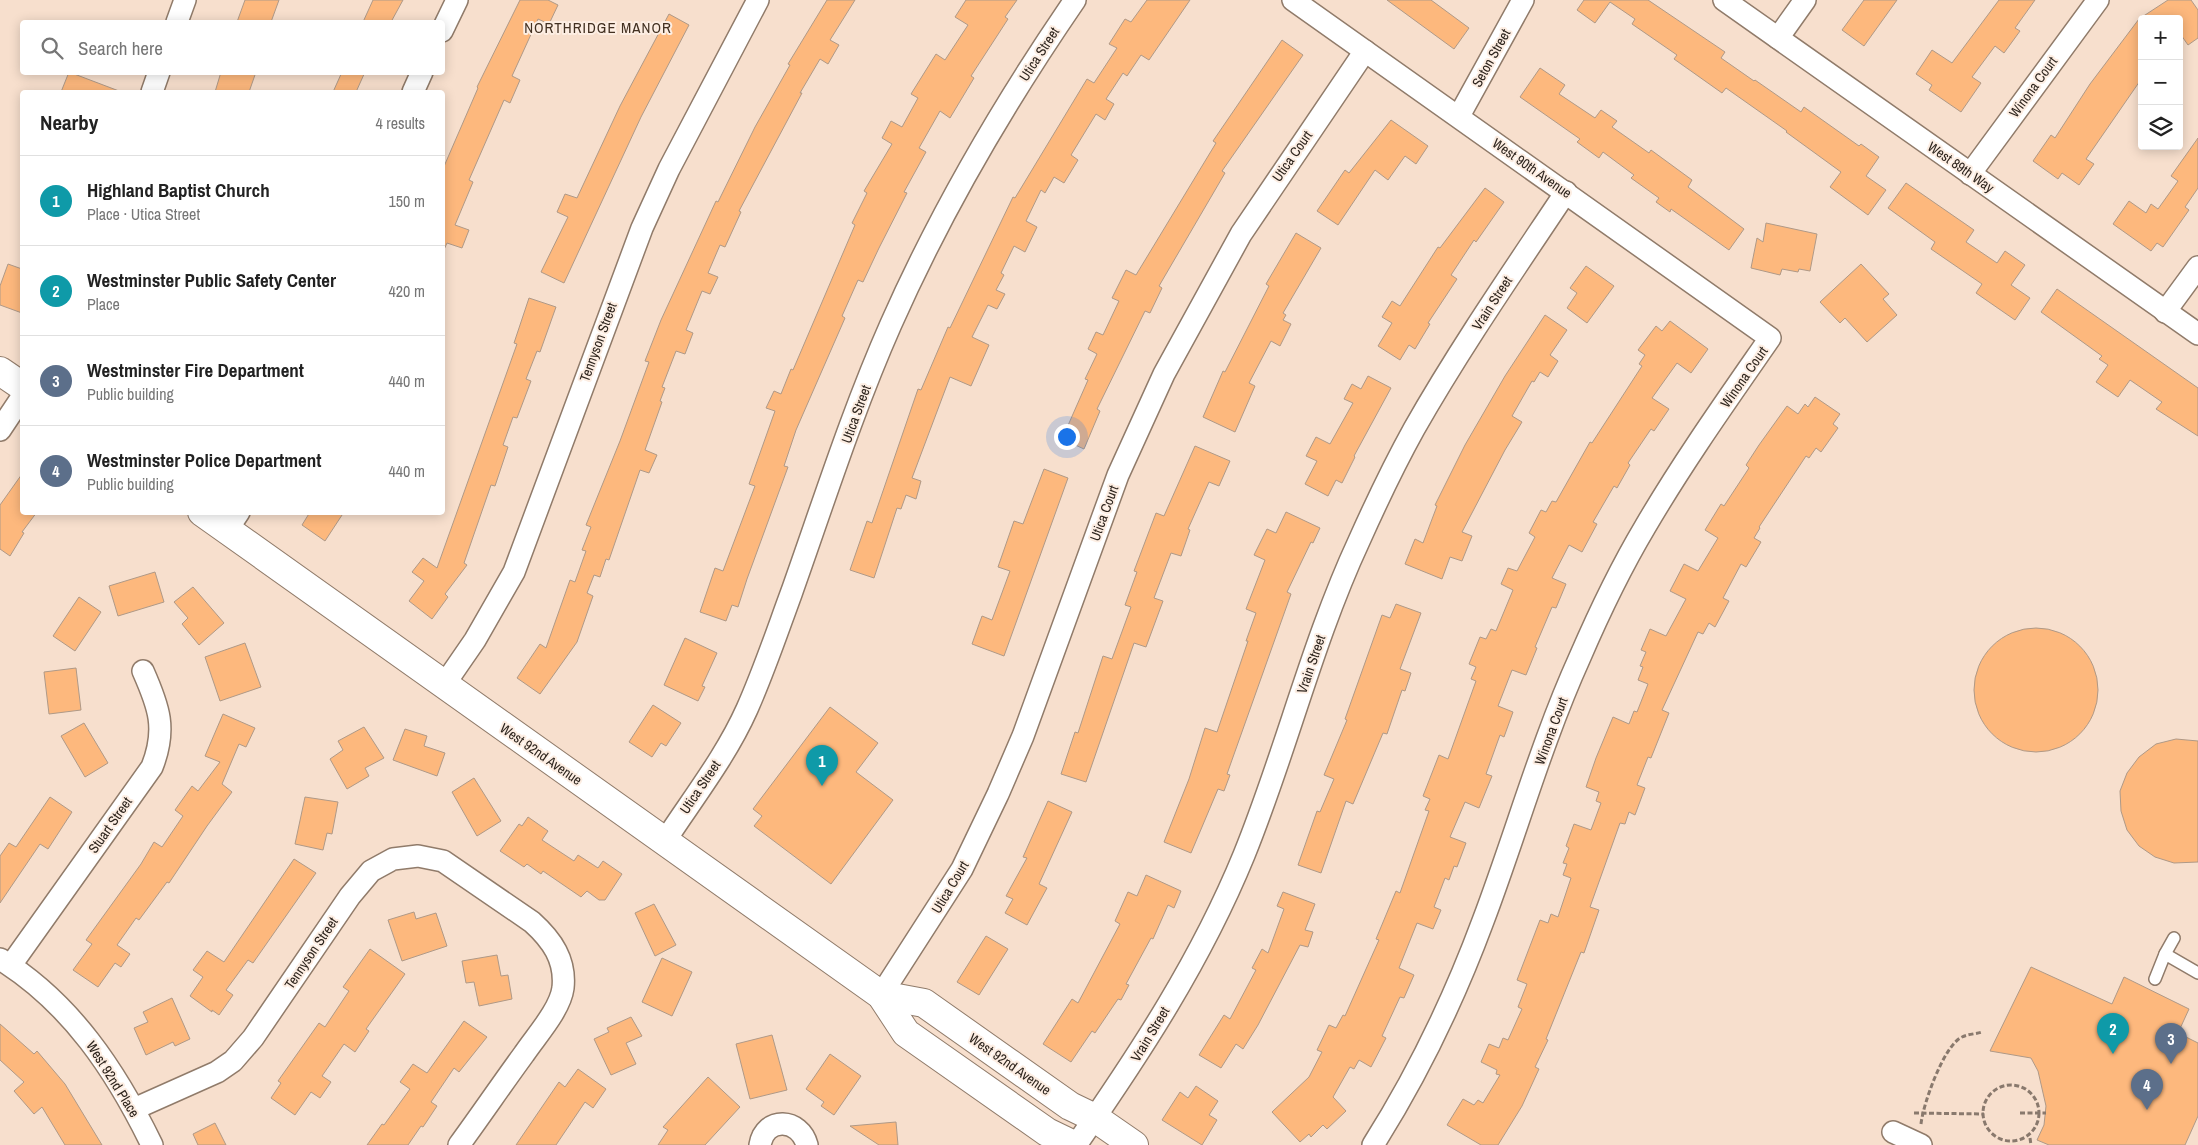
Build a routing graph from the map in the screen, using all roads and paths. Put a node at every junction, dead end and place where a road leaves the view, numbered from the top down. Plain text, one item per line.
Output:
1 (185, 0) edge
2 (457, 0) edge
3 (758, 0) edge
4 (1075, 0) edge
5 (1293, 0) edge
6 (1523, 0) edge
7 (1724, 0) edge
8 (1805, 0) edge
9 (2098, 0) edge
10 (178, 20) edge
11 (445, 25) edge
12 (1778, 38) junction
13 (1365, 51) junction
14 (158, 75) edge
15 (421, 75) edge
16 (153, 90) edge
17 (414, 90) edge
18 (1458, 116) junction
19 (1970, 174) junction
20 (1566, 192) junction
21 (2198, 267) edge
22 (2166, 312) junction
23 (2198, 334) edge
24 (1770, 338) joint
25 (0, 370) edge
26 (20, 385) edge
27 (20, 400) edge
28 (0, 430) edge
29 (212, 515) edge
30 (233, 521) edge
31 (143, 671) dead end
32 (444, 685) junction
33 (664, 841) junction
34 (2174, 938) dead end
35 (2165, 954) junction
36 (5, 962) edge
37 (2198, 973) edge
38 (2155, 979) dead end
39 (881, 995) junction
40 (1982, 1032) dead end
41 (134, 1109) junction
42 (1914, 1113) dead end
43 (2020, 1113) dead end
44 (2039, 1113) junction
45 (2046, 1113) dead end
46 (1922, 1114) junction
47 (1984, 1114) junction
48 (1095, 1118) junction
49 (1893, 1132) dead end
50 (1921, 1136) edge
51 (2030, 1138) dead end
52 (152, 1145) edge
53 (459, 1145) edge
54 (760, 1145) edge
55 (807, 1145) edge
56 (1075, 1145) edge
57 (1134, 1145) edge
58 (1373, 1145) edge
59 (2031, 1145) edge

1 - 10 street
2 - 11 street
3 - 32 street, Tennyson Street
4 - 33 street, Utica Street
5 - 13 street, West 90th Avenue
6 - 18 street, Seton Street
7 - 12 street, West 89th Way
8 - 12 street
9 - 19 street, Winona Court
12 - 19 street, West 89th Way
13 - 18 street, West 90th Avenue
13 - 39 street, Utica Court
14 - 16 street
15 - 17 street
18 - 20 street, West 90th Avenue
19 - 22 street, West 89th Way
20 - 24 street, West 90th Avenue
20 - 48 street, Vrain Street
21 - 22 street
22 - 23 street, West 89th Way
24 - 58 street, Winona Court
25 - 26 main road
27 - 28 street
29 - 30 main road, West 92nd Avenue
30 - 32 main road, West 92nd Avenue
31 - 36 street, Stuart Street
32 - 33 main road, West 92nd Avenue
33 - 39 main road, West 92nd Avenue
34 - 35 lane
35 - 37 lane
35 - 38 lane
36 - 41 street, West 92nd Place
39 - 48 main road, West 92nd Avenue
39 - 56 main road, West 92nd Avenue
40 - 46 path
41 - 52 street, West 92nd Place
41 - 53 street, Tennyson Street
42 - 46 path
43 - 44 path
44 - 45 path
44 - 47 path
44 - 47 path
46 - 47 path
46 - 50 path
48 - 56 street, Vrain Street
48 - 57 main road, West 92nd Avenue
49 - 50 street
51 - 59 path
54 - 55 street

